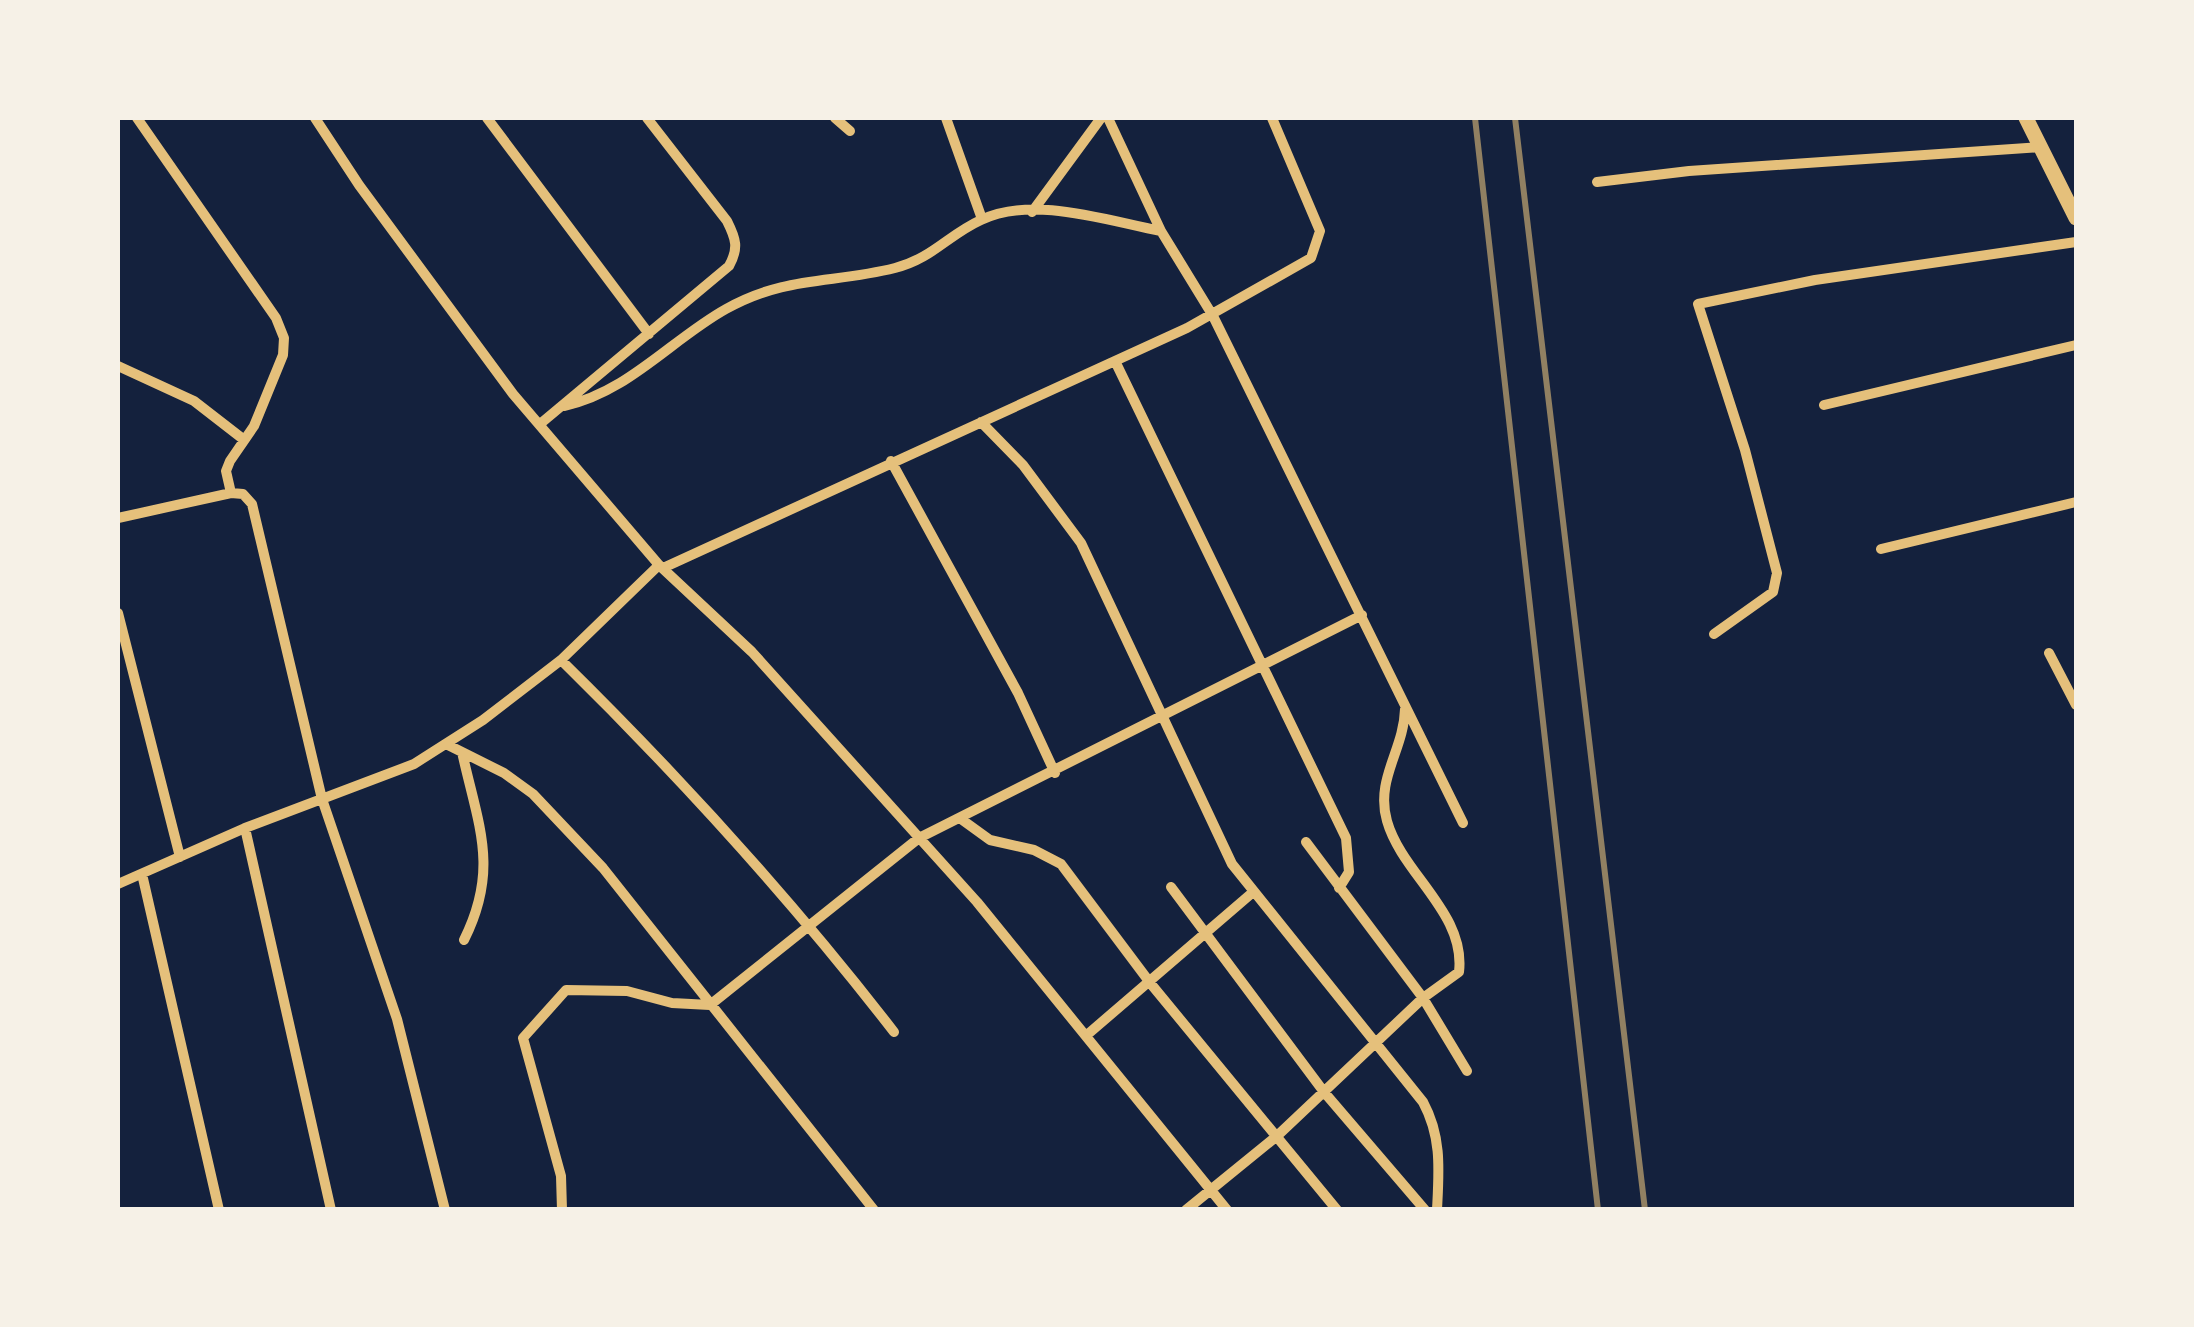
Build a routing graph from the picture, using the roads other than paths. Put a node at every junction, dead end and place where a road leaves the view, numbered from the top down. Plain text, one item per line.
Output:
1 (137, 118) edge
2 (315, 118) edge
3 (487, 118) edge
4 (648, 118) edge
5 (835, 118) edge
6 (946, 118) edge
7 (1104, 118) edge
8 (1272, 118) edge
9 (2026, 118) edge
10 (850, 131) dead end
11 (2040, 146) junction
12 (1598, 182) dead end
13 (1032, 212) junction
14 (2076, 218) edge
15 (982, 219) junction
16 (1161, 231) junction
17 (2076, 242) edge
18 (1212, 316) junction
19 (649, 334) junction
20 (2076, 345) edge
21 (1115, 361) junction
22 (118, 366) edge
23 (1824, 404) dead end
24 (564, 406) junction
25 (981, 422) junction
26 (540, 424) junction
27 (242, 438) junction
28 (891, 461) junction
29 (231, 493) junction
30 (2076, 502) edge
31 (118, 518) edge
32 (1880, 550) dead end
33 (661, 567) junction
34 (118, 613) edge
35 (1362, 615) junction
36 (1714, 634) dead end
37 (2050, 653) dead end
38 (561, 660) junction
39 (1265, 666) junction
40 (1405, 702) junction
41 (2076, 705) edge
42 (1164, 718) junction
43 (446, 744) junction
44 (462, 752) junction
45 (1055, 773) junction
46 (322, 799) junction
47 (961, 819) junction
48 (1463, 823) dead end
49 (245, 828) junction
50 (918, 838) junction
51 (1306, 842) dead end
52 (180, 857) junction
53 (142, 874) junction
54 (118, 884) edge
55 (1171, 887) dead end
56 (1339, 888) junction
57 (1252, 894) junction
58 (811, 925) junction
59 (1204, 933) junction
60 (464, 940) dead end
61 (1151, 984) junction
62 (1423, 998) junction
63 (710, 1005) junction
64 (894, 1032) dead end
65 (1088, 1034) junction
66 (1374, 1043) junction
67 (1467, 1071) dead end
68 (1324, 1092) junction
69 (1277, 1136) junction
70 (1211, 1189) junction
71 (219, 1210) edge
72 (331, 1210) edge
73 (445, 1210) edge
74 (562, 1210) edge
75 (874, 1210) edge
76 (1186, 1210) edge
77 (1227, 1210) edge
78 (1336, 1210) edge
79 (1425, 1210) edge
80 (1437, 1210) edge

1 - 27 street
2 - 26 street
3 - 19 street
4 - 19 street
5 - 10 street
6 - 15 street
7 - 13 street
7 - 16 street
8 - 18 street
9 - 11 street
11 - 12 street
11 - 14 street
13 - 15 street
13 - 16 street
15 - 24 street
16 - 18 street
17 - 36 street
18 - 21 street
18 - 35 street
19 - 24 street
20 - 23 street
21 - 25 street
21 - 39 street
22 - 27 street
24 - 26 street
25 - 28 street
25 - 42 street
26 - 33 street
27 - 29 street
28 - 33 street
28 - 45 street
29 - 31 street
29 - 46 street
30 - 32 street
33 - 38 street
33 - 50 street
34 - 52 street
35 - 39 street
35 - 40 street
37 - 41 street
38 - 43 street
38 - 58 street
39 - 42 street
39 - 56 street
40 - 48 street
40 - 62 street
42 - 45 street
42 - 57 street
43 - 44 street
43 - 46 street
44 - 60 street
44 - 63 street
45 - 47 street
46 - 49 street
46 - 73 street
47 - 50 street
47 - 61 street
49 - 52 street
49 - 72 street
50 - 58 street
50 - 65 street
51 - 56 street
52 - 53 street
53 - 54 street
53 - 71 street
55 - 59 street
56 - 62 street
57 - 59 street
57 - 66 street
58 - 63 street
58 - 64 street
59 - 61 street
59 - 68 street
61 - 65 street
61 - 69 street
62 - 66 street
62 - 67 street
63 - 74 street
63 - 75 street
65 - 70 street
66 - 68 street
66 - 80 street
68 - 69 street
68 - 79 street
69 - 70 street
69 - 78 street
70 - 76 street
70 - 77 street

